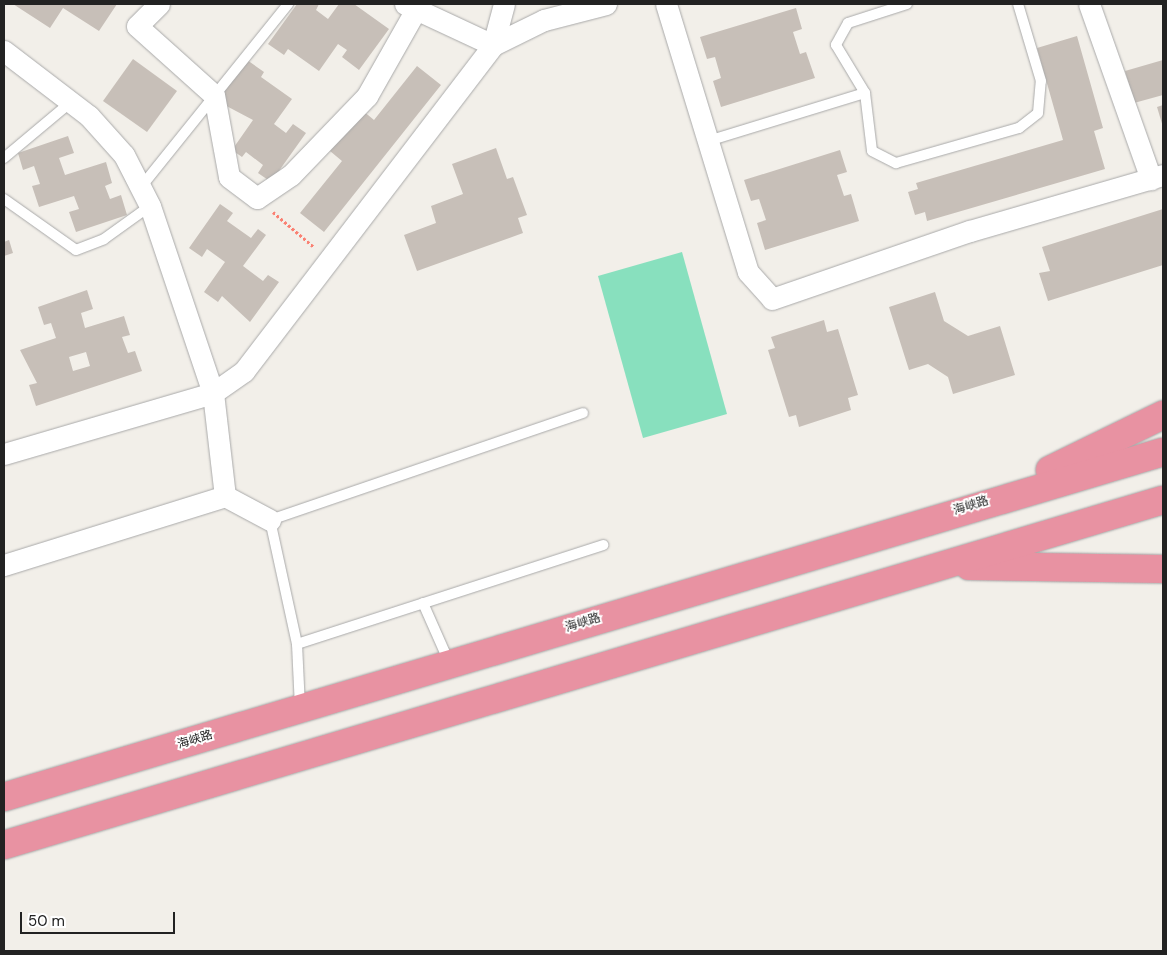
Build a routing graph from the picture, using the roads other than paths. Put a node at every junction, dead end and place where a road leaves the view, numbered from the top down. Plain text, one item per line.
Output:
1 (159, 4) edge
2 (288, 4) edge
3 (504, 4) edge
4 (606, 4) edge
5 (666, 4) edge
6 (906, 4) edge
7 (1018, 4) edge
8 (1089, 4) edge
9 (413, 6) edge
10 (493, 45) junction
11 (4, 51) edge
12 (865, 93) junction
13 (214, 95) junction
14 (71, 102) junction
15 (708, 141) junction
16 (4, 158) edge
17 (1157, 177) edge
18 (146, 196) junction
19 (4, 199) edge
20 (213, 393) junction
21 (583, 413) dead end
22 (1163, 415) edge
23 (1163, 452) edge
24 (4, 454) edge
25 (225, 496) junction
26 (1163, 500) edge
27 (985, 502) junction
28 (270, 520) junction
29 (603, 545) dead end
30 (4, 565) edge
31 (942, 566) junction
32 (1163, 569) edge
33 (423, 604) junction
34 (298, 644) junction
35 (450, 663) junction
36 (300, 708) junction
37 (4, 797) edge
38 (4, 845) edge

1 - 13 street
2 - 13 lane
3 - 10 street
4 - 10 street
5 - 15 street
6 - 12 lane
7 - 12 lane
8 - 17 street
9 - 10 street
9 - 13 street
10 - 20 street
11 - 14 street
12 - 15 lane
13 - 18 lane
14 - 16 lane
14 - 18 street
15 - 17 street
18 - 19 lane
18 - 20 street
20 - 24 street
20 - 25 street
21 - 28 lane
22 - 27 highway
23 - 27 highway, 海峡路
25 - 28 street
25 - 30 street
26 - 31 highway
27 - 35 highway, 海峡路
28 - 34 lane
29 - 33 lane
31 - 32 highway
31 - 38 highway
33 - 34 lane
33 - 35 lane
34 - 36 lane
35 - 36 highway, 海峡路
36 - 37 highway, 海峡路

